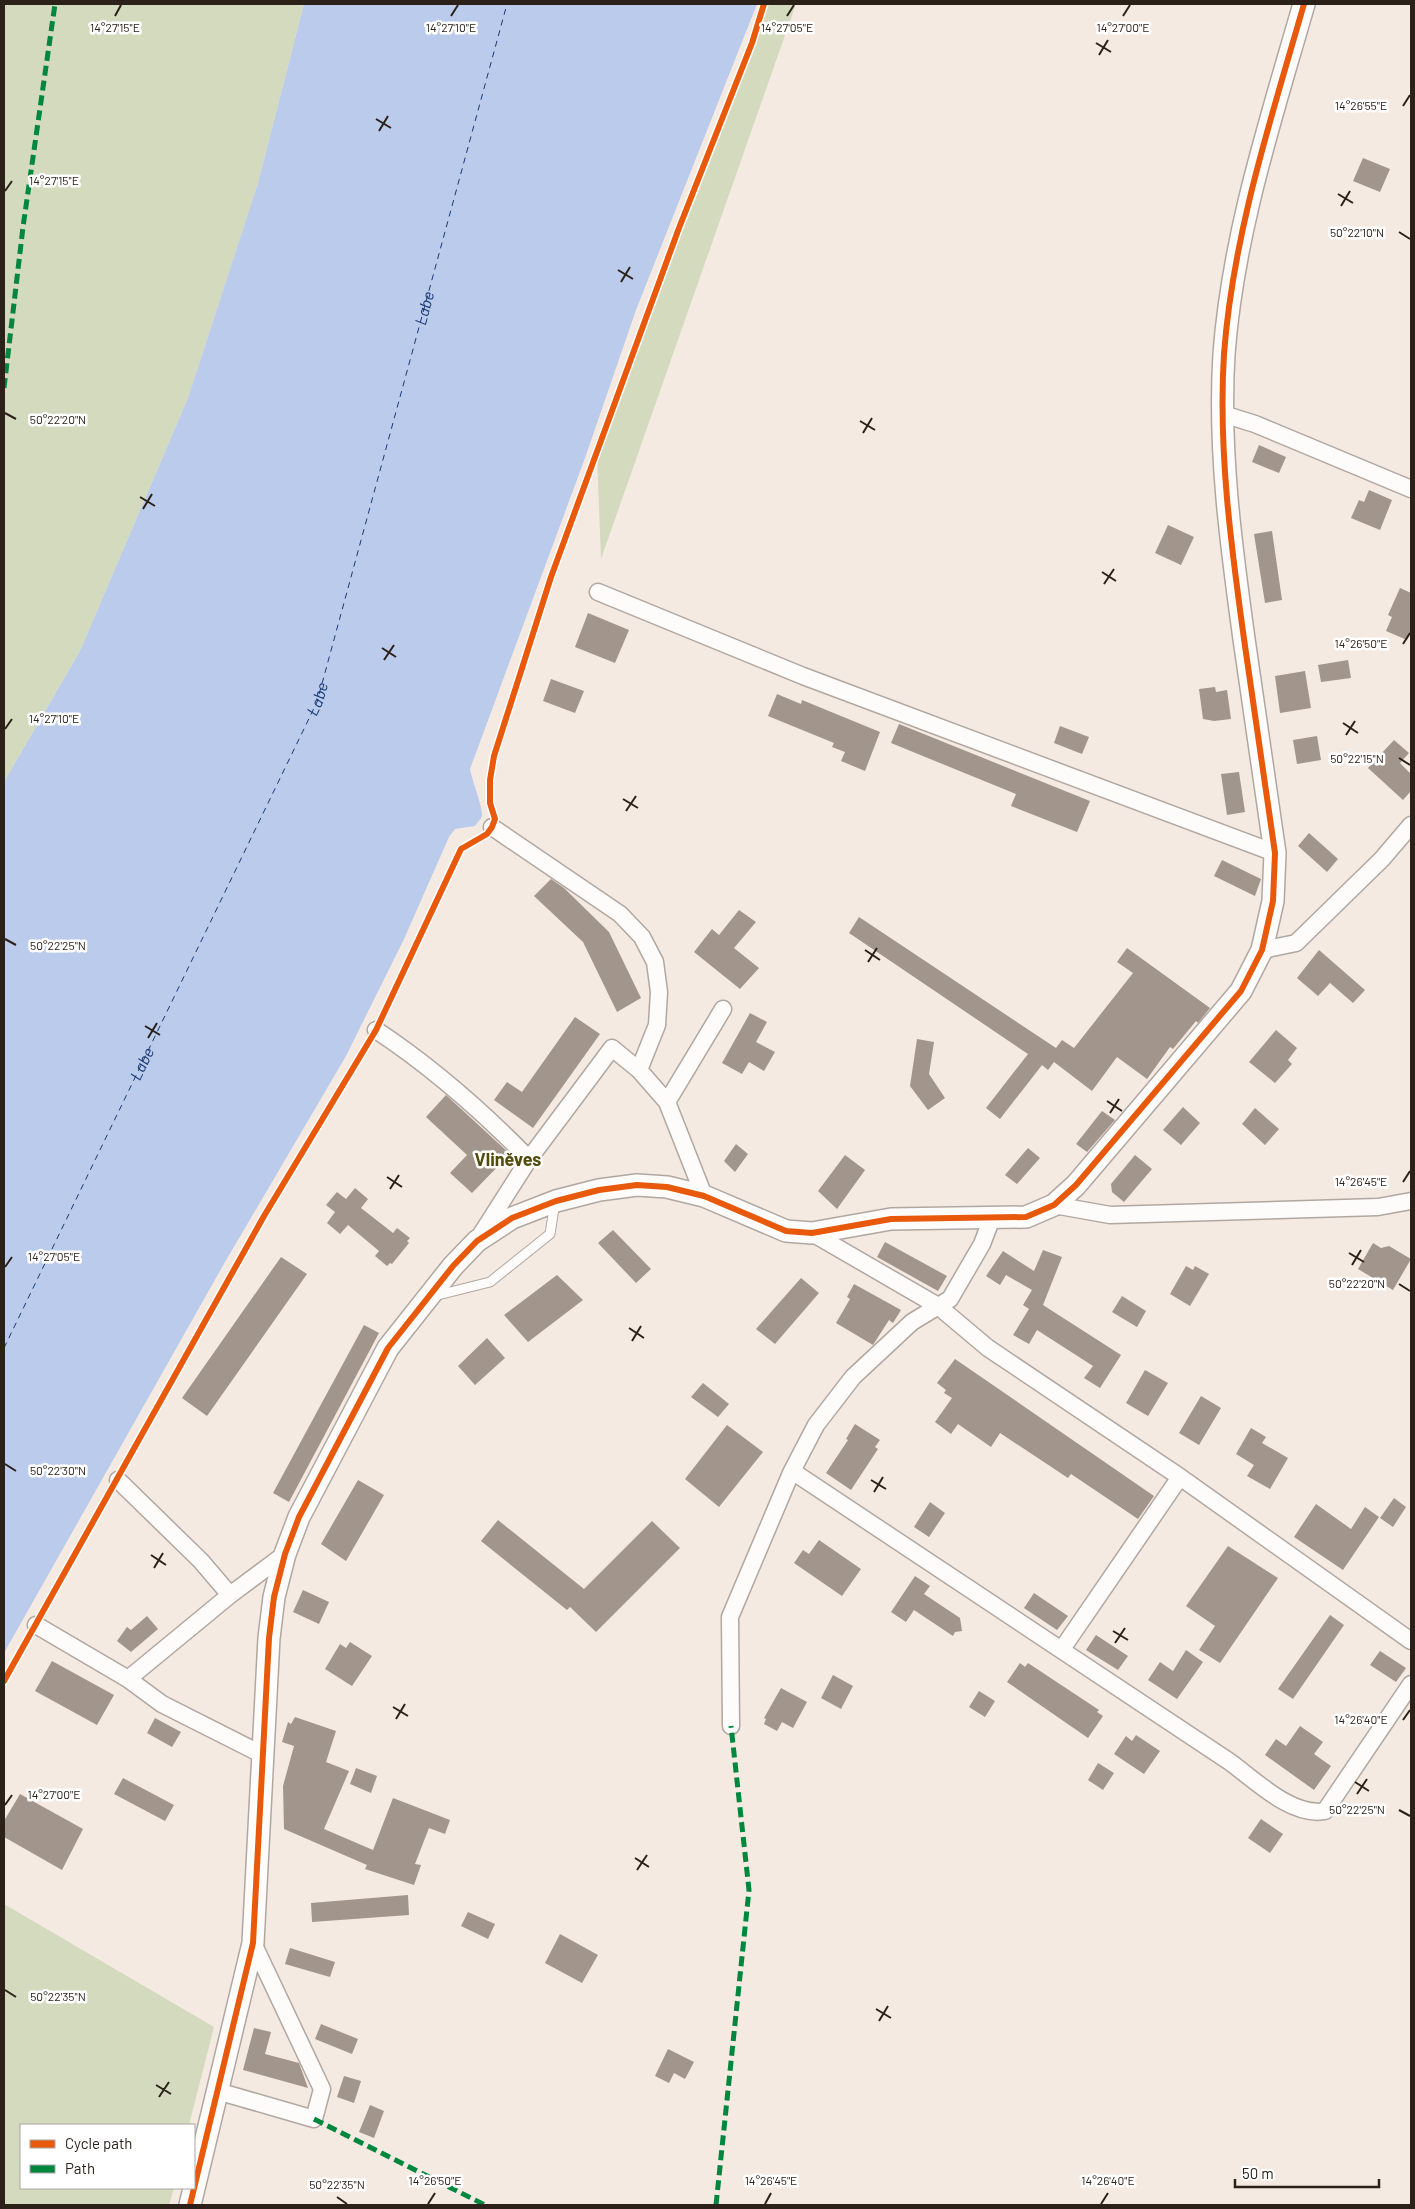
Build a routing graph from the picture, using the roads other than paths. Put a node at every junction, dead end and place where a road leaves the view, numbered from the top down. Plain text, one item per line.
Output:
1 (1304, 4) edge
2 (1223, 414) junction
3 (1411, 489) edge
4 (598, 592) dead end
5 (1411, 826) edge
6 (492, 827) dead end
7 (1275, 853) junction
8 (1262, 950) junction
9 (722, 1009) dead end
10 (376, 1030) dead end
11 (639, 1070) junction
12 (667, 1102) junction
13 (529, 1158) junction
14 (704, 1196) junction
15 (556, 1201) junction
16 (1411, 1201) edge
17 (1054, 1205) junction
18 (992, 1218) junction
19 (812, 1233) junction
20 (477, 1241) junction
21 (427, 1298) junction
22 (938, 1306) junction
23 (792, 1472) junction
24 (1180, 1477) junction
25 (118, 1480) dead end
26 (285, 1554) junction
27 (230, 1595) junction
28 (36, 1625) dead end
29 (1411, 1641) edge
30 (1062, 1649) junction
31 (128, 1679) junction
32 (1411, 1684) edge
33 (731, 1726) dead end
34 (263, 1755) junction
35 (253, 1943) junction
36 (217, 2091) junction
37 (195, 2184) edge
38 (194, 2189) edge
39 (190, 2205) edge

1 - 2 street
2 - 3 street
2 - 7 street
4 - 7 street
5 - 8 street
6 - 11 street
7 - 8 street
8 - 17 street
9 - 12 street
10 - 13 street
11 - 12 street
11 - 13 street
12 - 14 street
13 - 20 street
14 - 15 street
14 - 19 street
15 - 20 street
15 - 21 lane
16 - 17 street
17 - 18 street
18 - 19 street
18 - 22 street
19 - 22 street
20 - 21 street
21 - 26 street
22 - 23 street
22 - 24 street
23 - 30 street
23 - 33 street
24 - 29 street
24 - 30 street
25 - 27 street
26 - 27 street
26 - 34 street
27 - 31 street
28 - 31 street
30 - 32 street
31 - 34 street
34 - 35 street
35 - 36 street
35 - 36 street
36 - 37 street
38 - 39 street

